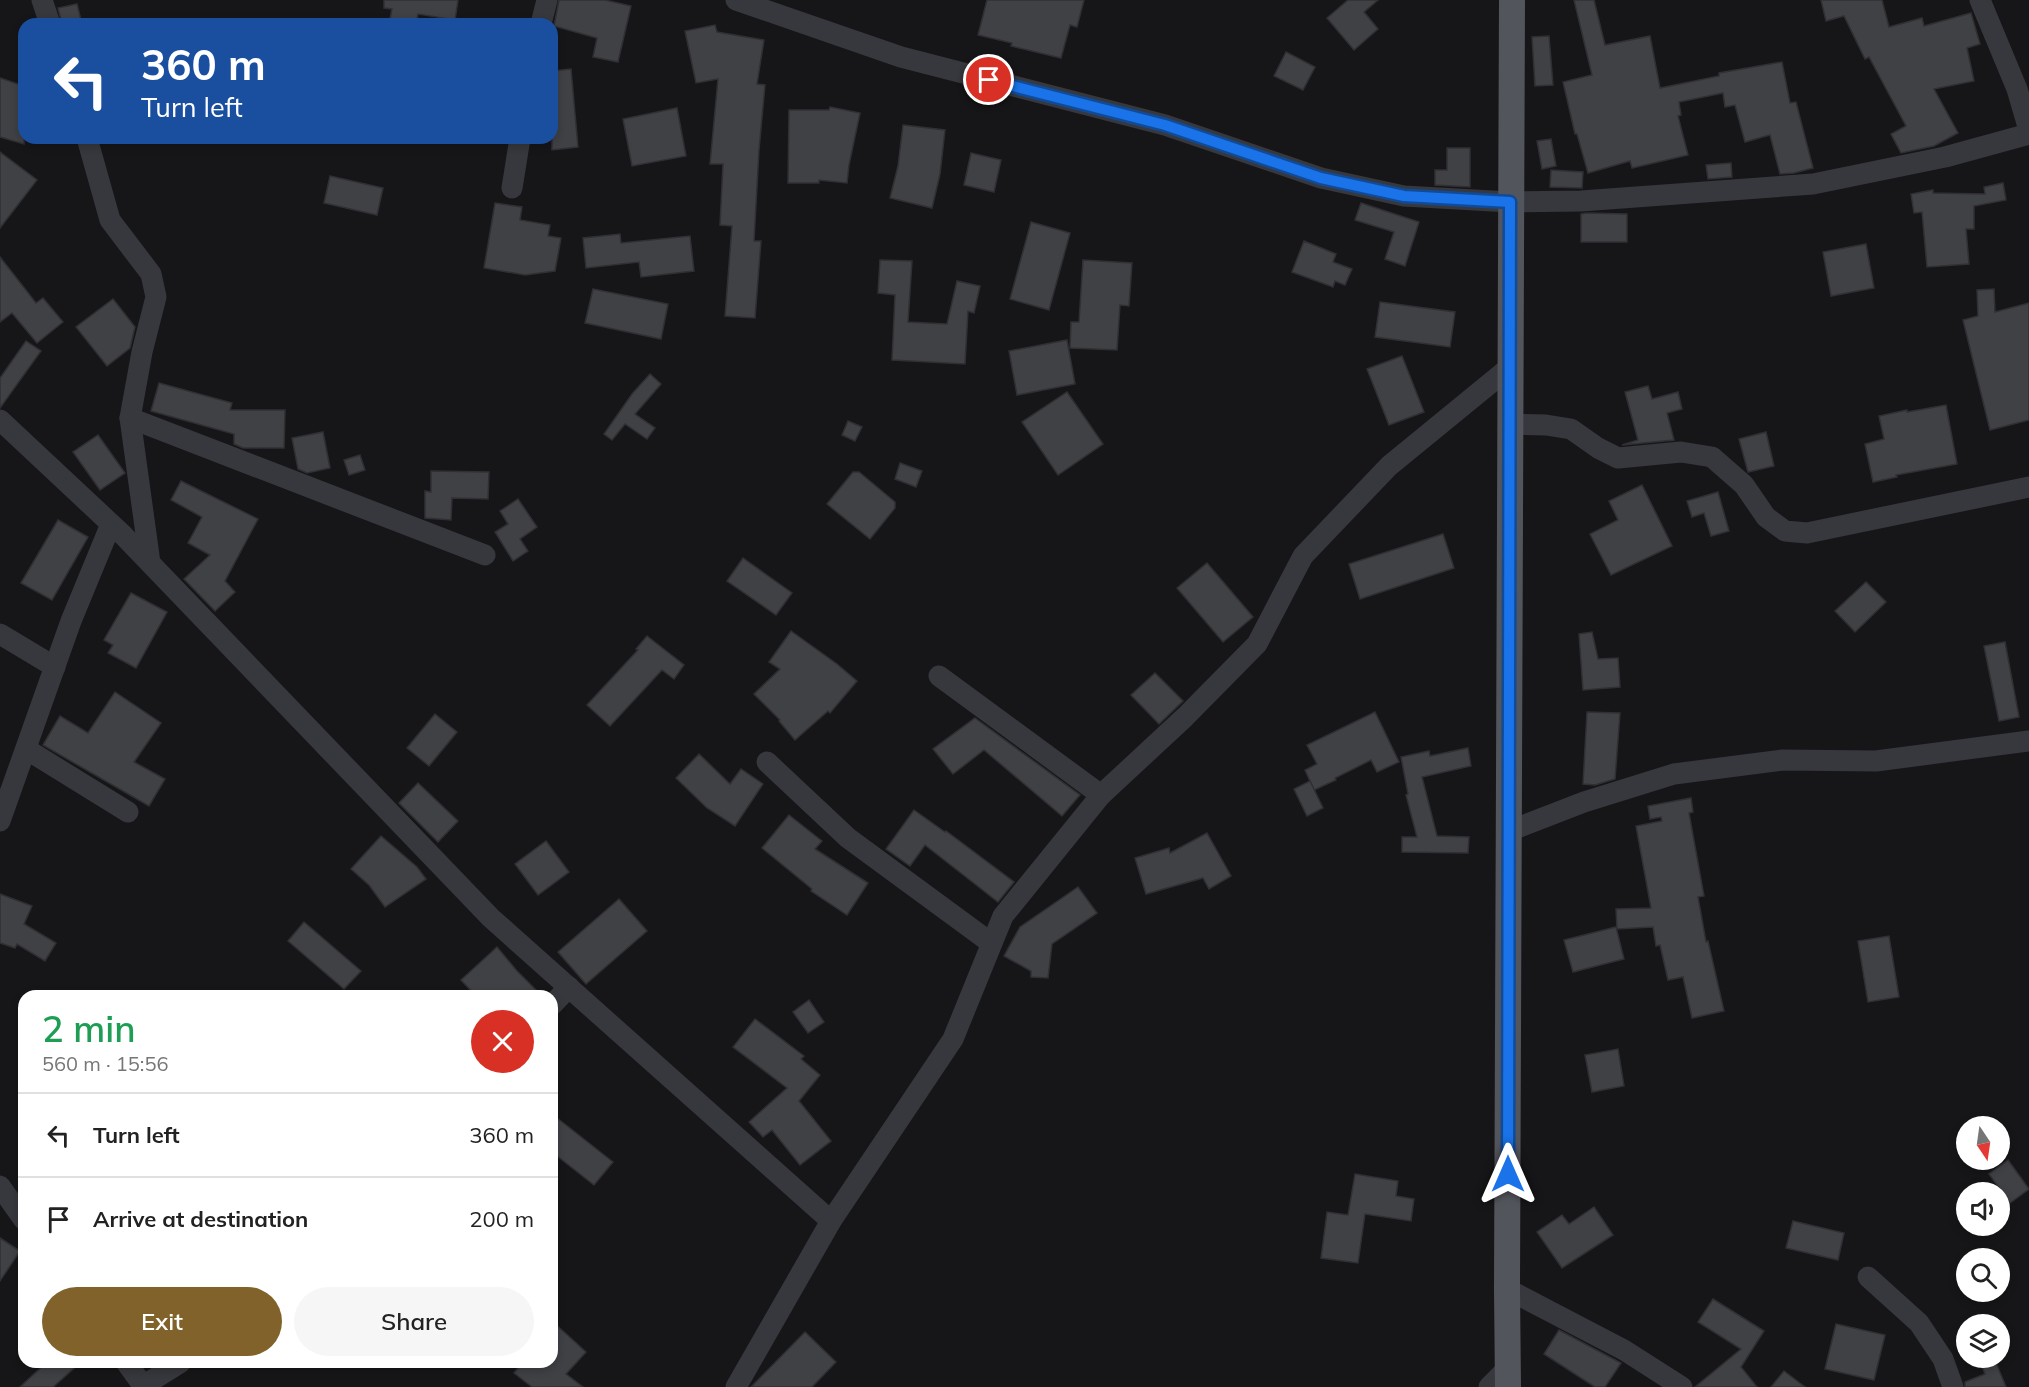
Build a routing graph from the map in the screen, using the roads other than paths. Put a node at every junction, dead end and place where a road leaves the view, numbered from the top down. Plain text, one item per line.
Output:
1 (42, 0) edge
2 (547, 0) edge
3 (736, 0) edge
4 (1512, 0) edge
5 (1980, 0) edge
6 (48, 18) edge
7 (542, 18) edge
8 (2029, 132) edge
9 (89, 144) edge
10 (519, 144) edge
11 (512, 188) dead end
12 (1510, 202) junction
13 (1510, 367) junction
14 (130, 418) junction
15 (0, 420) edge
16 (1510, 424) junction
17 (2029, 487) edge
18 (111, 524) junction
19 (485, 555) dead end
20 (150, 563) junction
21 (0, 634) edge
22 (55, 667) junction
23 (939, 676) dead end
24 (2029, 741) edge
25 (26, 749) junction
26 (766, 762) dead end
27 (1101, 795) junction
28 (128, 812) dead end
29 (0, 821) edge
30 (1509, 831) junction
31 (991, 944) junction
32 (569, 987) junction
33 (558, 999) edge
34 (0, 1186) edge
35 (18, 1204) edge
36 (831, 1221) junction
37 (1868, 1277) dead end
38 (1507, 1288) junction
39 (130, 1368) edge
40 (172, 1368) edge
41 (1508, 1378) edge
42 (144, 1387) edge
43 (736, 1387) edge
44 (1490, 1387) edge
45 (1682, 1387) edge
46 (1953, 1387) edge

1 - 6 street
2 - 7 street
3 - 12 street
4 - 12 main road
5 - 8 street
8 - 12 street
9 - 14 street
10 - 11 street
12 - 13 main road
13 - 16 main road
13 - 27 street
14 - 19 street
14 - 20 street
15 - 18 street
16 - 17 street
16 - 30 main road
18 - 20 street
18 - 22 street
20 - 32 street
21 - 22 street
22 - 25 street
23 - 27 street
24 - 30 street
25 - 28 street
25 - 29 street
26 - 31 street
27 - 31 street
30 - 38 main road
31 - 36 street
32 - 33 street
32 - 36 street
34 - 35 street
36 - 43 street
37 - 46 street
38 - 41 main road
38 - 45 street
39 - 42 street
40 - 42 street
41 - 44 street

